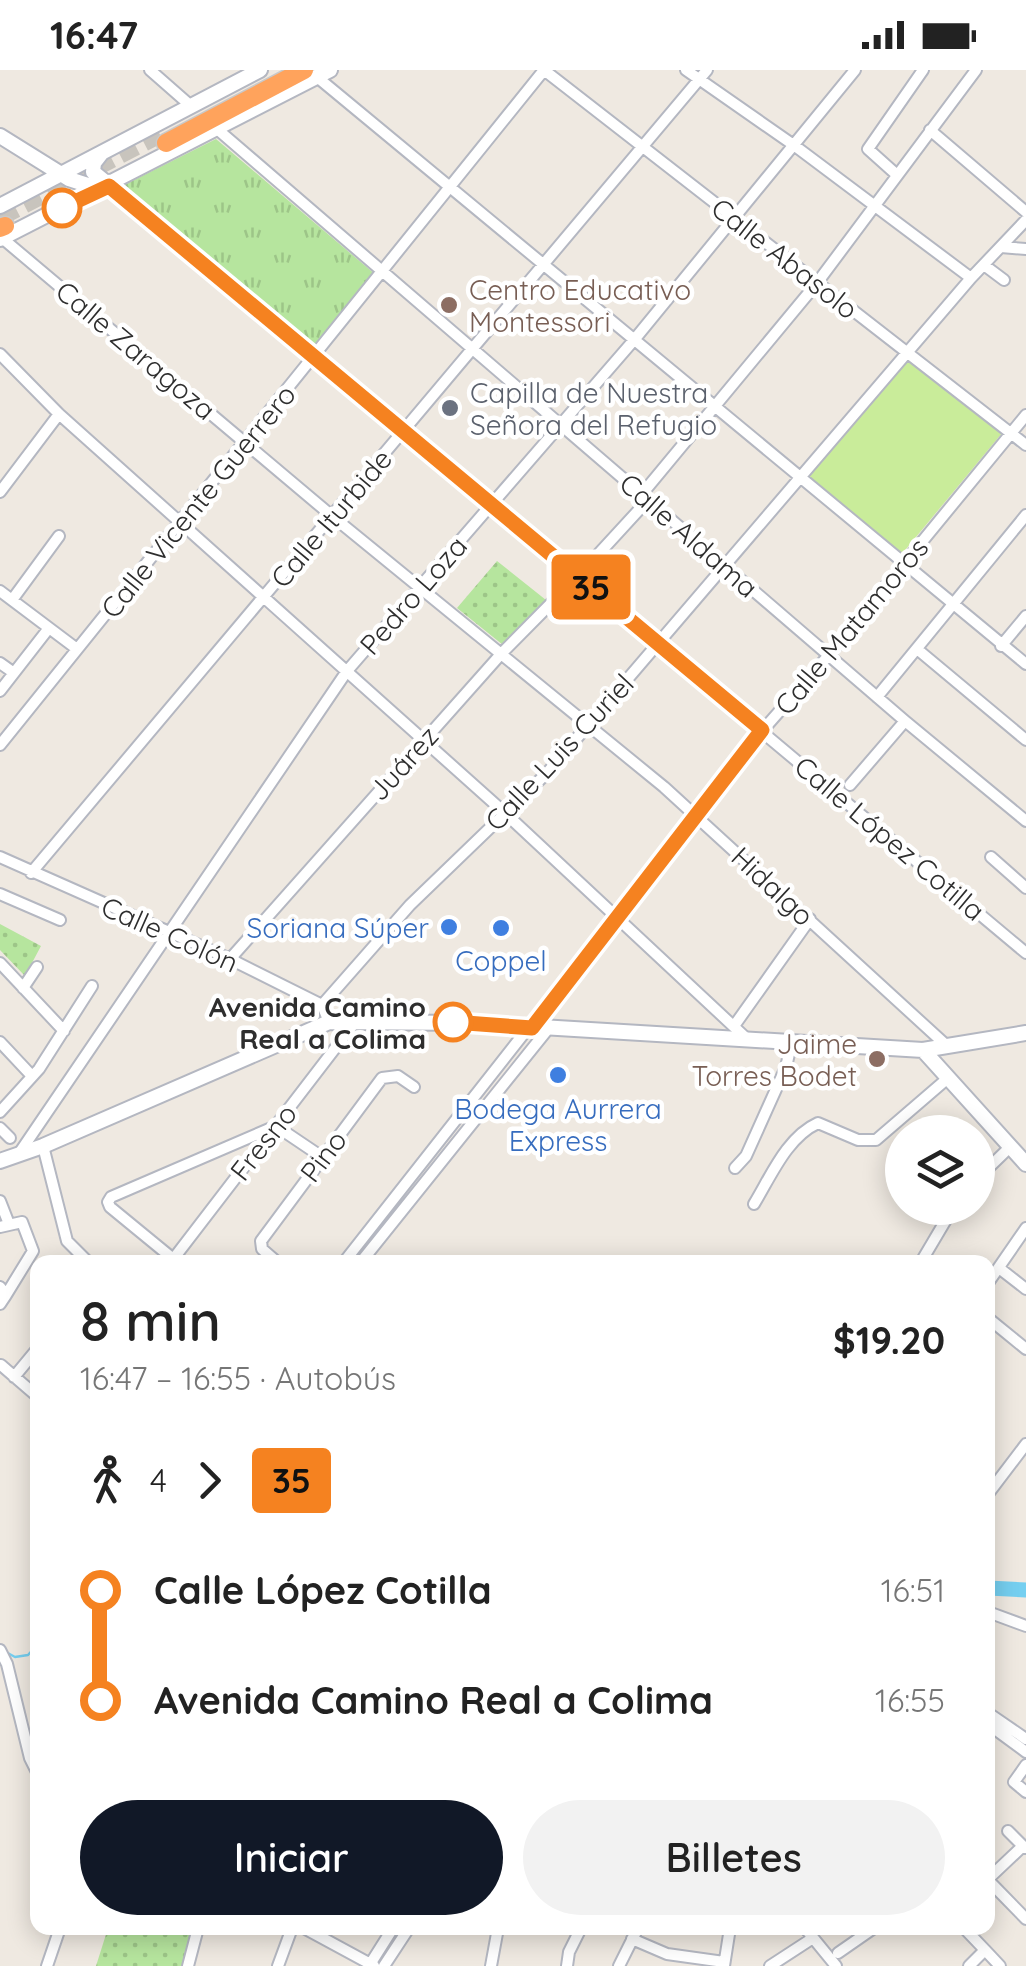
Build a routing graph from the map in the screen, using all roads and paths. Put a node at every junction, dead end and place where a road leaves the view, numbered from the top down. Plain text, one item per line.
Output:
1 (150, 70) edge
2 (260, 70) edge
3 (284, 70) edge
4 (544, 70) edge
5 (686, 70) edge
6 (707, 70) edge
7 (855, 70) edge
8 (924, 70) edge
9 (976, 70) edge
10 (317, 72) edge
11 (699, 80) junction
12 (191, 106) junction
13 (217, 128) junction
14 (930, 130) junction
15 (0, 136) edge
16 (159, 141) junction
17 (796, 146) junction
18 (643, 147) junction
19 (105, 150) junction
20 (62, 174) junction
21 (897, 175) junction
22 (105, 187) junction
23 (450, 188) junction
24 (875, 205) junction
25 (0, 206) edge
26 (62, 208) junction
27 (1026, 212) edge
28 (735, 219) junction
29 (1026, 220) edge
30 (4, 233) edge
31 (1001, 248) junction
32 (1026, 248) edge
33 (984, 265) junction
34 (544, 266) junction
35 (382, 271) junction
36 (971, 278) junction
37 (1004, 280) dead end
38 (817, 283) junction
39 (634, 340) junction
40 (474, 349) junction
41 (908, 353) junction
42 (0, 354) edge
43 (314, 356) junction
44 (714, 407) junction
45 (59, 414) junction
46 (1026, 415) edge
47 (561, 425) junction
48 (403, 432) junction
49 (1011, 433) junction
50 (245, 442) junction
51 (1026, 444) edge
52 (798, 477) junction
53 (0, 492) edge
54 (645, 497) junction
55 (492, 504) junction
56 (1026, 515) edge
57 (332, 516) junction
58 (180, 523) junction
59 (58, 536) dead end
60 (904, 564) junction
61 (724, 565) junction
62 (580, 575) junction
63 (420, 588) junction
64 (0, 591) edge
65 (264, 597) junction
66 (12, 600) junction
67 (952, 605) junction
68 (1026, 616) edge
69 (49, 628) junction
70 (658, 643) junction
71 (1002, 646) junction
72 (917, 648) junction
73 (77, 649) junction
74 (501, 654) junction
75 (829, 655) junction
76 (0, 663) edge
77 (1026, 664) edge
78 (347, 671) junction
79 (14, 674) junction
80 (0, 691) edge
81 (876, 697) junction
82 (904, 721) junction
83 (589, 724) junction
84 (762, 730) junction
85 (424, 740) junction
86 (1026, 740) edge
87 (0, 744) edge
88 (850, 785) dead end
89 (506, 813) junction
90 (697, 815) junction
91 (1026, 820) edge
92 (990, 857) dead end
93 (0, 858) edge
94 (31, 873) junction
95 (1026, 888) edge
96 (0, 894) edge
97 (615, 917) junction
98 (810, 919) junction
99 (60, 920) dead end
100 (170, 934) junction
101 (1026, 953) edge
102 (230, 959) junction
103 (0, 963) edge
104 (37, 966) dead end
105 (92, 986) dead end
106 (24, 988) junction
107 (322, 1005) junction
108 (356, 1021) junction
109 (329, 1022) junction
110 (734, 1026) junction
111 (532, 1028) junction
112 (548, 1029) junction
113 (64, 1031) junction
114 (1026, 1033) edge
115 (746, 1038) junction
116 (792, 1041) junction
117 (0, 1042) edge
118 (948, 1047) junction
119 (923, 1050) junction
120 (32, 1076) junction
121 (948, 1078) junction
122 (414, 1088) dead end
123 (0, 1112) edge
124 (276, 1126) junction
125 (0, 1128) edge
126 (447, 1132) junction
127 (10, 1138) dead end
128 (458, 1141) junction
129 (44, 1146) junction
130 (1010, 1147) junction
131 (18, 1155) junction
132 (322, 1157) junction
133 (0, 1161) edge
134 (995, 1162) edge
135 (1026, 1164) edge
136 (736, 1168) dead end
137 (0, 1201) edge
138 (754, 1204) dead end
139 (943, 1225) edge
140 (4, 1226) edge
141 (1026, 1228) edge
142 (30, 1255) edge
143 (30, 1255) edge
144 (80, 1255) edge
145 (165, 1255) edge
146 (178, 1255) edge
147 (268, 1255) edge
148 (350, 1255) edge
149 (367, 1255) edge
150 (924, 1255) edge
151 (1000, 1268) junction
152 (995, 1274) edge
153 (1026, 1289) edge
154 (2, 1295) edge
155 (995, 1324) edge
156 (1026, 1349) edge
157 (30, 1358) edge
158 (1, 1365) edge
159 (14, 1377) junction
160 (30, 1391) edge
161 (1026, 1444) edge
162 (995, 1485) edge
163 (995, 1615) edge
164 (1026, 1626) edge
165 (0, 1650) edge
166 (995, 1717) edge
167 (995, 1729) edge
168 (1026, 1739) edge
169 (1026, 1752) edge
170 (30, 1758) edge
171 (1026, 1765) edge
172 (1026, 1792) edge
173 (1008, 1831) dead end
174 (1024, 1848) edge
175 (995, 1873) edge
176 (995, 1886) edge
177 (1026, 1919) edge
178 (58, 1935) edge
179 (196, 1935) edge
180 (289, 1935) edge
181 (317, 1935) edge
182 (389, 1935) edge
183 (404, 1935) edge
184 (497, 1935) edge
185 (578, 1935) edge
186 (634, 1935) edge
187 (729, 1935) edge
188 (806, 1935) edge
189 (811, 1935) edge
190 (864, 1935) edge
191 (971, 1935) edge
192 (632, 1940) junction
193 (985, 1950) junction
194 (838, 1953) dead end
195 (674, 1961) edge
196 (724, 1964) edge
197 (371, 1965) edge
198 (47, 1966) edge
199 (188, 1966) edge
200 (278, 1966) edge
201 (384, 1966) edge
202 (491, 1966) edge
203 (567, 1966) edge
204 (619, 1966) edge
205 (770, 1966) edge
206 (836, 1966) edge
207 (968, 1966) edge
208 (1000, 1966) edge

1 - 12 street
2 - 12 main road
3 - 16 highway
4 - 18 street, Calle Abasolo
4 - 23 street, Calle Vicente Guerrero
5 - 11 street
6 - 11 street, Calle Iturbide
7 - 17 street, Pedro Loza
8 - 21 street
9 - 14 street, Juárez
10 - 13 main road
10 - 16 highway
10 - 23 street
11 - 17 street
11 - 18 street, Calle Iturbide
12 - 16 main road
13 - 16 main road
13 - 35 street, Calle Aldama
14 - 21 street, Juárez
14 - 27 street
15 - 20 main road
16 - 19 main road
16 - 22 main road
17 - 24 street
17 - 28 street, Pedro Loza
18 - 28 street, Calle Abasolo
18 - 34 street, Calle Iturbide
19 - 20 main road
19 - 22 main road
20 - 22 main road
20 - 25 main road
20 - 26 main road
21 - 24 street, Juárez
22 - 26 main road
22 - 43 street, Calle López Cotilla
23 - 34 street
23 - 35 street, Calle Vicente Guerrero
24 - 36 street
24 - 38 street, Juárez
25 - 30 main road
26 - 30 main road
28 - 38 street, Calle Abasolo
28 - 39 street, Pedro Loza
29 - 31 street, Calle Luis Curiel
30 - 50 street, Calle Zaragoza
31 - 32 street
31 - 33 street, Calle Luis Curiel
33 - 36 street, Calle Luis Curiel
33 - 37 street
34 - 39 street
34 - 40 street, Calle Iturbide
35 - 40 street, Calle Aldama
35 - 43 street, Calle Vicente Guerrero
36 - 41 street, Calle Luis Curiel
38 - 41 street, Calle Abasolo
38 - 44 street, Juárez
39 - 44 street
39 - 47 street, Pedro Loza
40 - 47 street, Calle Aldama
40 - 48 street, Calle Iturbide
41 - 49 street, Calle Abasolo
41 - 52 street, Calle Luis Curiel
42 - 45 street
43 - 48 street, Calle López Cotilla
43 - 50 street, Calle Vicente Guerrero
44 - 52 street
44 - 54 street, Juárez
45 - 53 street
45 - 58 street
46 - 49 street, Calle Matamoros
47 - 54 street, Calle Aldama
47 - 55 street, Pedro Loza
48 - 55 street, Calle López Cotilla
48 - 57 street, Calle Iturbide
49 - 51 street, Calle Abasolo
49 - 60 street, Calle Matamoros
50 - 57 street, Calle Zaragoza
50 - 58 street, Calle Vicente Guerrero
52 - 60 street
52 - 61 street, Calle Luis Curiel
54 - 61 street, Calle Aldama
54 - 62 street, Juárez
55 - 62 street, Calle López Cotilla
55 - 63 street, Pedro Loza
56 - 67 street
57 - 63 street, Calle Zaragoza
57 - 65 street, Calle Iturbide
58 - 65 street
58 - 73 street, Calle Vicente Guerrero
59 - 66 street
60 - 67 street
60 - 75 street, Calle Matamoros
61 - 70 street, Calle Luis Curiel
61 - 75 street, Calle Aldama
62 - 70 street, Calle López Cotilla
62 - 74 street, Juárez
63 - 74 street, Calle Zaragoza
63 - 78 street, Pedro Loza
64 - 66 street
65 - 78 street
65 - 94 street, Calle Iturbide
66 - 69 street
67 - 71 street
67 - 72 street
68 - 71 street
69 - 73 street
69 - 79 street
70 - 83 street, Calle Luis Curiel
70 - 84 street, Calle López Cotilla
71 - 77 street
72 - 81 street
72 - 86 street
73 - 87 street, Calle Vicente Guerrero
74 - 83 street, Hidalgo
74 - 85 street, Juárez
75 - 81 street, Calle Aldama
75 - 84 street, Calle Matamoros
76 - 79 street
78 - 85 street
78 - 100 street, Pedro Loza
79 - 80 street
81 - 82 street, Calle Aldama
82 - 88 street
82 - 91 street, Calle Aldama
83 - 89 street, Calle Luis Curiel
83 - 90 street, Hidalgo
84 - 90 street, Calle Matamoros
84 - 101 street, Calle López Cotilla
85 - 89 street
85 - 102 street, Juárez
89 - 97 street
89 - 107 street, Calle Luis Curiel
90 - 97 street, Calle Matamoros
90 - 98 street, Hidalgo
92 - 95 street
93 - 94 street, Calle Colón
94 - 100 street, Calle Colón
96 - 99 street
97 - 110 street
97 - 111 street, Calle Matamoros
98 - 110 street
98 - 118 street, Hidalgo
100 - 102 street, Calle Colón
100 - 131 street, Pedro Loza
102 - 107 street, Calle Colón
103 - 106 street
104 - 106 street
105 - 113 street
106 - 113 street
107 - 109 street
108 - 109 main road
108 - 111 main road
108 - 124 street, Fresno
109 - 129 main road
110 - 115 street
111 - 112 main road
111 - 126 street, Calle Matamoros
112 - 115 main road
112 - 128 street
113 - 120 street
114 - 118 main road
115 - 116 main road
116 - 119 main road
116 - 136 street
117 - 120 street
118 - 119 main road
119 - 121 main road
120 - 123 street
121 - 130 main road
121 - 138 street
122 - 132 street, Pino
124 - 132 street
124 - 145 street, Pino
124 - 146 street, Fresno
125 - 127 street
126 - 128 street
126 - 148 street, Calle Matamoros
128 - 149 street
129 - 131 main road
129 - 144 street
130 - 134 street
130 - 135 main road
131 - 133 main road
132 - 147 street, Pino
137 - 140 street
139 - 150 street
140 - 142 street
141 - 151 street
143 - 154 street
151 - 152 street
151 - 153 street
155 - 156 street
157 - 159 street
158 - 159 street
159 - 160 street
161 - 162 street
163 - 164 street
165 - 170 street
166 - 168 street
167 - 169 street
171 - 172 street
173 - 174 street
174 - 175 street
176 - 177 street
178 - 198 street
179 - 199 street
180 - 200 street
181 - 197 street
182 - 197 street
183 - 201 street
184 - 202 street
185 - 203 street
186 - 192 street
187 - 196 street
188 - 205 street
189 - 206 street
190 - 194 street
191 - 193 street
192 - 195 street
192 - 204 street
193 - 207 street
193 - 208 street
195 - 196 street

